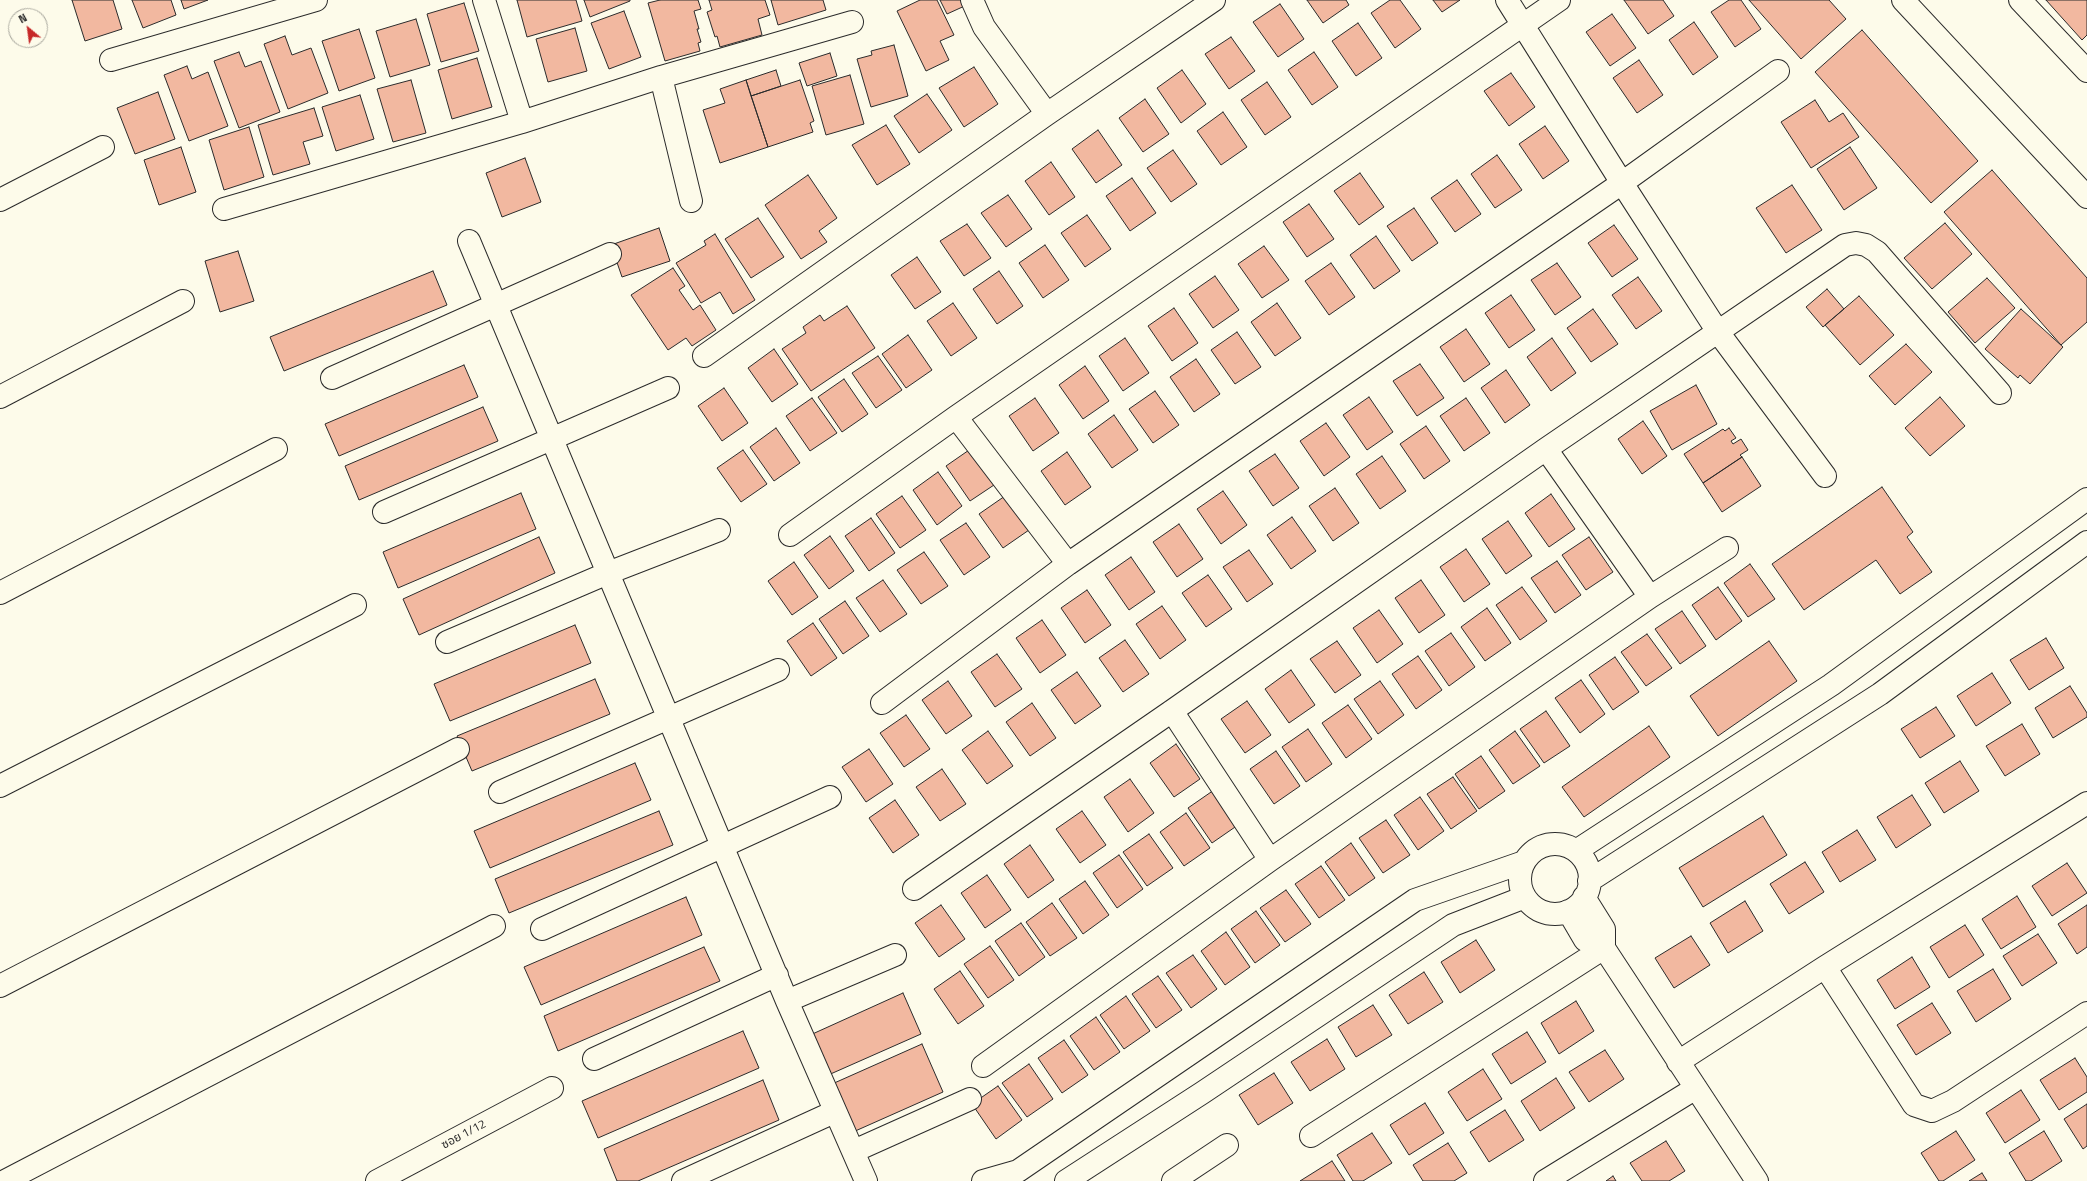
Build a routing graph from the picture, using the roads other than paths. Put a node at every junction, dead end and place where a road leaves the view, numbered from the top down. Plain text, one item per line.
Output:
1 (316, 0) edge
2 (484, 0) edge
3 (972, 0) edge
4 (1214, 0) edge
5 (1507, 0) edge
6 (1559, 0) edge
7 (1904, 0) edge
8 (2020, 0) edge
9 (852, 22) dead end
10 (1522, 25) junction
11 (111, 60) dead end
12 (1778, 71) dead end
13 (2087, 71) edge
14 (661, 77) junction
15 (1047, 114) junction
16 (522, 122) junction
17 (103, 147) dead end
18 (1622, 184) junction
19 (2087, 197) edge
20 (0, 200) edge
21 (691, 201) dead end
22 (224, 209) dead end
23 (469, 240) dead end
24 (610, 254) dead end
25 (184, 301) dead end
26 (496, 305) junction
27 (1718, 332) junction
28 (704, 356) dead end
29 (332, 378) dead end
30 (668, 388) dead end
31 (2000, 393) dead end
32 (0, 397) edge
33 (956, 417) junction
34 (552, 438) junction
35 (1546, 449) junction
36 (276, 450) dead end
37 (1825, 476) dead end
38 (2087, 499) edge
39 (384, 512) dead end
40 (719, 530) dead end
41 (790, 535) dead end
42 (2087, 542) edge
43 (1727, 548) dead end
44 (2000, 563) junction
45 (1068, 564) junction
46 (608, 573) junction
47 (2022, 590) junction
48 (0, 592) edge
49 (1650, 597) junction
50 (355, 605) dead end
51 (447, 642) dead end
52 (778, 670) dead end
53 (882, 703) dead end
54 (1172, 711) junction
55 (668, 717) junction
56 (458, 750) dead end
57 (1723, 756) junction
58 (1740, 784) junction
59 (0, 786) edge
60 (500, 792) dead end
61 (830, 797) dead end
62 (2087, 803) edge
63 (723, 846) junction
64 (1576, 851) junction
65 (1270, 860) junction
66 (1524, 862) junction
67 (914, 889) dead end
68 (1587, 889) junction
69 (1525, 897) junction
70 (1568, 911) junction
71 (494, 926) dead end
72 (542, 929) dead end
73 (1604, 948) junction
74 (895, 955) dead end
75 (1825, 967) junction
76 (777, 975) junction
77 (0, 986) edge
78 (787, 1001) junction
79 (2087, 1013) edge
80 (594, 1059) dead end
81 (1678, 1062) junction
82 (983, 1066) dead end
83 (552, 1088) dead end
84 (1696, 1088) junction
85 (970, 1099) dead end
86 (834, 1112) junction
87 (1311, 1136) dead end
88 (1227, 1145) dead end
89 (854, 1151) junction
90 (1045, 1153) junction
91 (5, 1181) edge
92 (377, 1181) edge
93 (683, 1181) edge
94 (866, 1181) edge
95 (983, 1181) edge
96 (1066, 1181) edge
97 (1173, 1181) edge
98 (1545, 1181) edge
99 (1757, 1181) edge

1 - 11 street
2 - 16 street
3 - 15 street
4 - 15 street
5 - 10 street
6 - 10 street
7 - 19 street
8 - 13 street
9 - 14 street
10 - 18 street
10 - 33 street
12 - 18 street
14 - 16 street
14 - 21 street
15 - 28 street
16 - 22 street
17 - 20 street
18 - 27 street
18 - 45 street
23 - 26 street
24 - 26 street
25 - 32 street
26 - 29 street
26 - 34 street
27 - 31 street
27 - 35 street
27 - 37 street
30 - 34 street
33 - 41 street
33 - 45 street
34 - 39 street
34 - 46 street
35 - 49 street
35 - 54 street
36 - 48 street
38 - 44 street
40 - 46 street
42 - 47 street
43 - 49 street
44 - 47 street
44 - 57 street
45 - 53 street
46 - 51 street
46 - 55 street
47 - 58 street
49 - 65 street
50 - 59 street
52 - 55 street
54 - 65 street
54 - 67 street
55 - 60 street
55 - 63 street
56 - 77 street
57 - 58 street
57 - 64 street
58 - 68 street
61 - 63 street
62 - 75 street
63 - 72 street
63 - 76 street
64 - 66 street
64 - 68 street
65 - 82 street
66 - 69 street
66 - 90 street
68 - 70 street
68 - 73 street
69 - 70 street
69 - 96 street
70 - 73 street
71 - 91 street
73 - 81 street
73 - 87 street
74 - 78 street
75 - 79 street
75 - 81 street
76 - 78 street
76 - 80 street
78 - 86 street
81 - 84 street
83 - 92 street, ซอย 1/12
84 - 98 street
84 - 99 street
85 - 89 street
86 - 89 street
86 - 93 street
88 - 97 street
89 - 94 street
90 - 95 street
90 - 96 street

